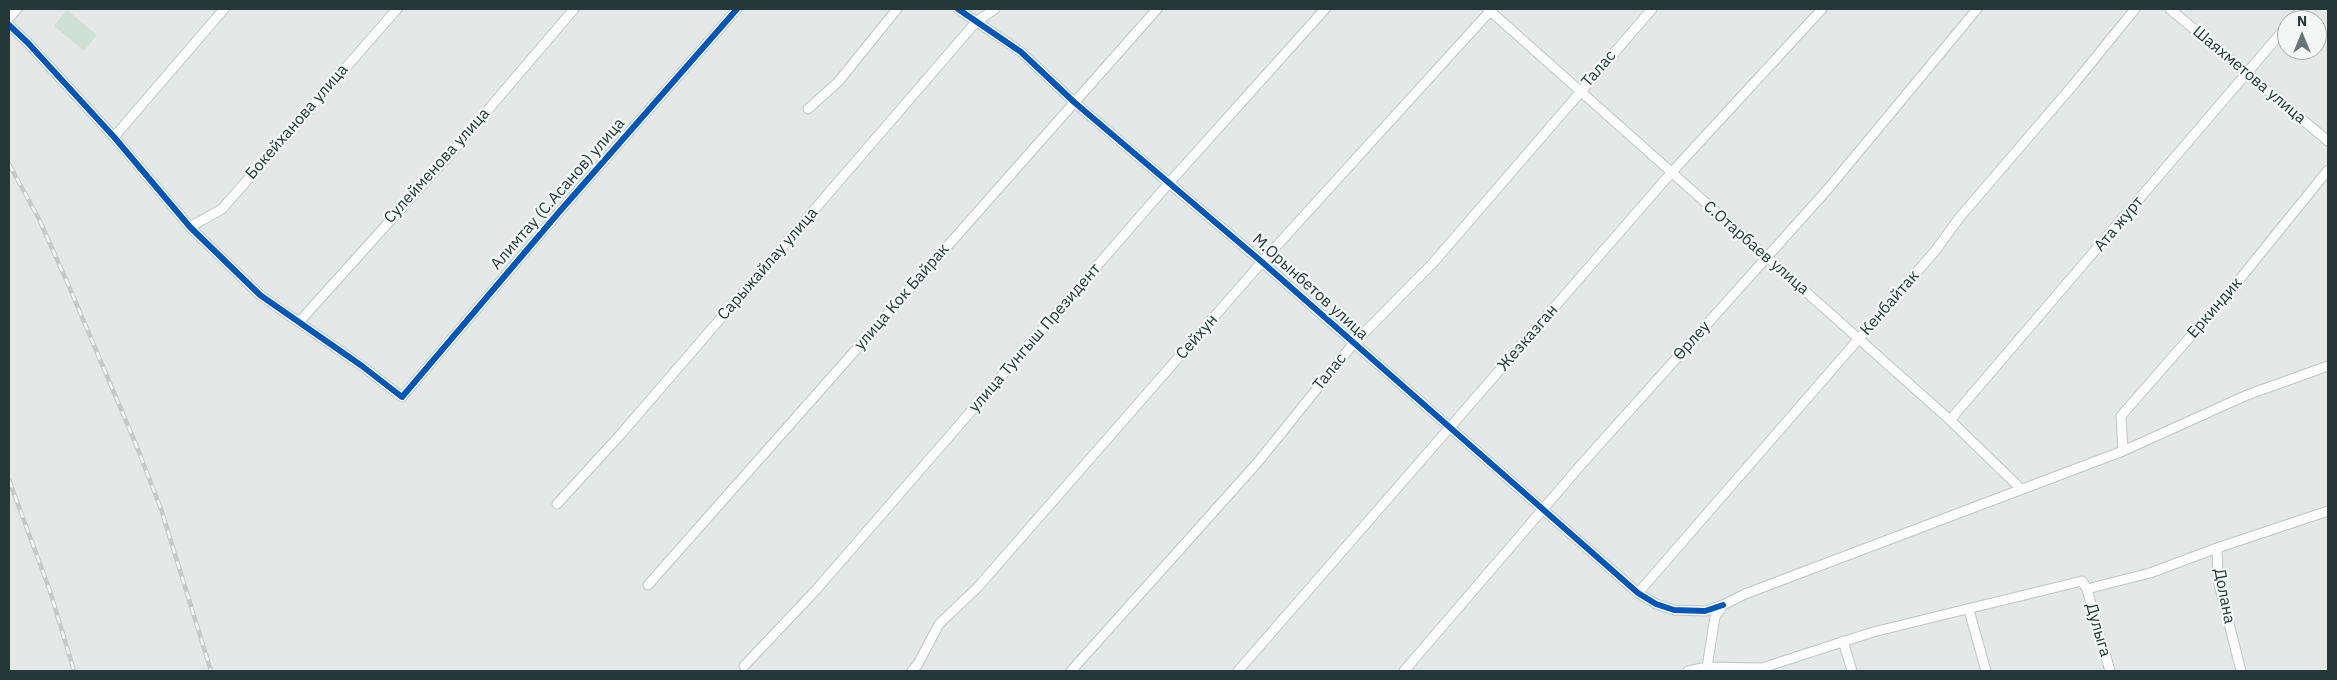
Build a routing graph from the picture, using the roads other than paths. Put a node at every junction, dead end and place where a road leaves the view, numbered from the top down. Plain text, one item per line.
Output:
1 (17, 9) edge
2 (224, 9) edge
3 (397, 9) edge
4 (574, 9) edge
5 (737, 9) edge
6 (896, 9) edge
7 (958, 9) edge
8 (995, 9) edge
9 (1157, 9) edge
10 (1325, 9) edge
11 (1490, 9) edge
12 (1652, 9) edge
13 (1822, 9) edge
14 (1977, 9) edge
15 (2135, 9) edge
16 (2170, 9) edge
17 (9, 18) edge
18 (976, 22) junction
19 (9, 25) edge
20 (2277, 38) edge
21 (2246, 74) junction
22 (1580, 91) junction
23 (1074, 102) junction
24 (808, 109) dead end
25 (114, 137) junction
26 (2328, 141) edge
27 (2328, 170) edge
28 (1671, 173) junction
29 (1169, 183) junction
30 (190, 227) junction
31 (1767, 257) junction
32 (1262, 262) junction
33 (299, 322) junction
34 (1859, 339) junction
35 (1353, 344) junction
36 (2328, 366) edge
37 (1950, 420) junction
38 (1450, 428) junction
39 (2123, 451) junction
40 (2021, 489) junction
41 (558, 504) dead end
42 (1542, 510) junction
43 (2328, 512) edge
44 (2217, 548) junction
45 (648, 586) dead end
46 (2086, 589) junction
47 (1638, 593) junction
48 (1723, 605) junction
49 (1969, 610) junction
50 (1844, 641) junction
51 (744, 666) dead end
52 (1707, 667) junction
53 (1726, 670) edge
54 (912, 671) edge
55 (1071, 671) edge
56 (1238, 671) edge
57 (1404, 671) edge
58 (1688, 671) edge
59 (1852, 671) edge
60 (1986, 671) edge
61 (2110, 671) edge
62 (2241, 671) edge

1 - 17 street
2 - 25 street
3 - 30 street, Бокейханова улица
4 - 33 street, Сулейменова улица
5 - 33 street, Алимтау (С.Асанов) улица
6 - 24 street
7 - 18 street, М.Орынбетов улица
8 - 18 street, Сарыжайлау улица
9 - 23 street, улица Кок Байрак
10 - 29 street, улица Тунгыш Президент
11 - 22 street, С.Отарбаев улица
11 - 32 street, Сейхун
12 - 22 street, Талас
13 - 28 street, Жезказган
14 - 31 street, Өрлеу
15 - 34 street, Кенбайтак
16 - 21 street, Шаяхметова улица
18 - 23 street, М.Орынбетов улица
18 - 41 street, Сарыжайлау улица
19 - 25 street
20 - 21 street, Ата журт
21 - 26 street, Шаяхметова улица
21 - 37 street, Ата журт
22 - 28 street, С.Отарбаев улица
22 - 35 street, Талас
23 - 29 street, М.Орынбетов улица
23 - 45 street, улица Кок Байрак
25 - 30 street
27 - 39 street, Еркиндик
28 - 31 street, С.Отарбаев улица
28 - 38 street, Жезказган
29 - 32 street, М.Орынбетов улица
29 - 51 street, улица Тунгыш Президент
30 - 33 street
31 - 34 street, С.Отарбаев улица
31 - 42 street, Өрлеу
32 - 35 street, М.Орынбетов улица
32 - 54 street, Сейхун
34 - 37 street, С.Отарбаев улица
34 - 47 street, Кенбайтак
35 - 38 street, М.Орынбетов улица
35 - 55 street, Талас
36 - 39 street, М.Орынбетов улица
37 - 40 street, С.Отарбаев улица
38 - 42 street, М.Орынбетов улица
38 - 56 street, Жезказган
39 - 40 street, М.Орынбетов улица
40 - 48 street, М.Орынбетов улица
42 - 47 street, М.Орынбетов улица
42 - 57 street, Өрлеу
43 - 44 street, Долана
44 - 46 street
44 - 62 street, Долана
46 - 49 street
46 - 61 street, Дулыга
47 - 48 street, М.Орынбетов улица
48 - 52 street
49 - 50 street
49 - 60 street
50 - 53 street
50 - 59 street
52 - 53 street
52 - 58 street

